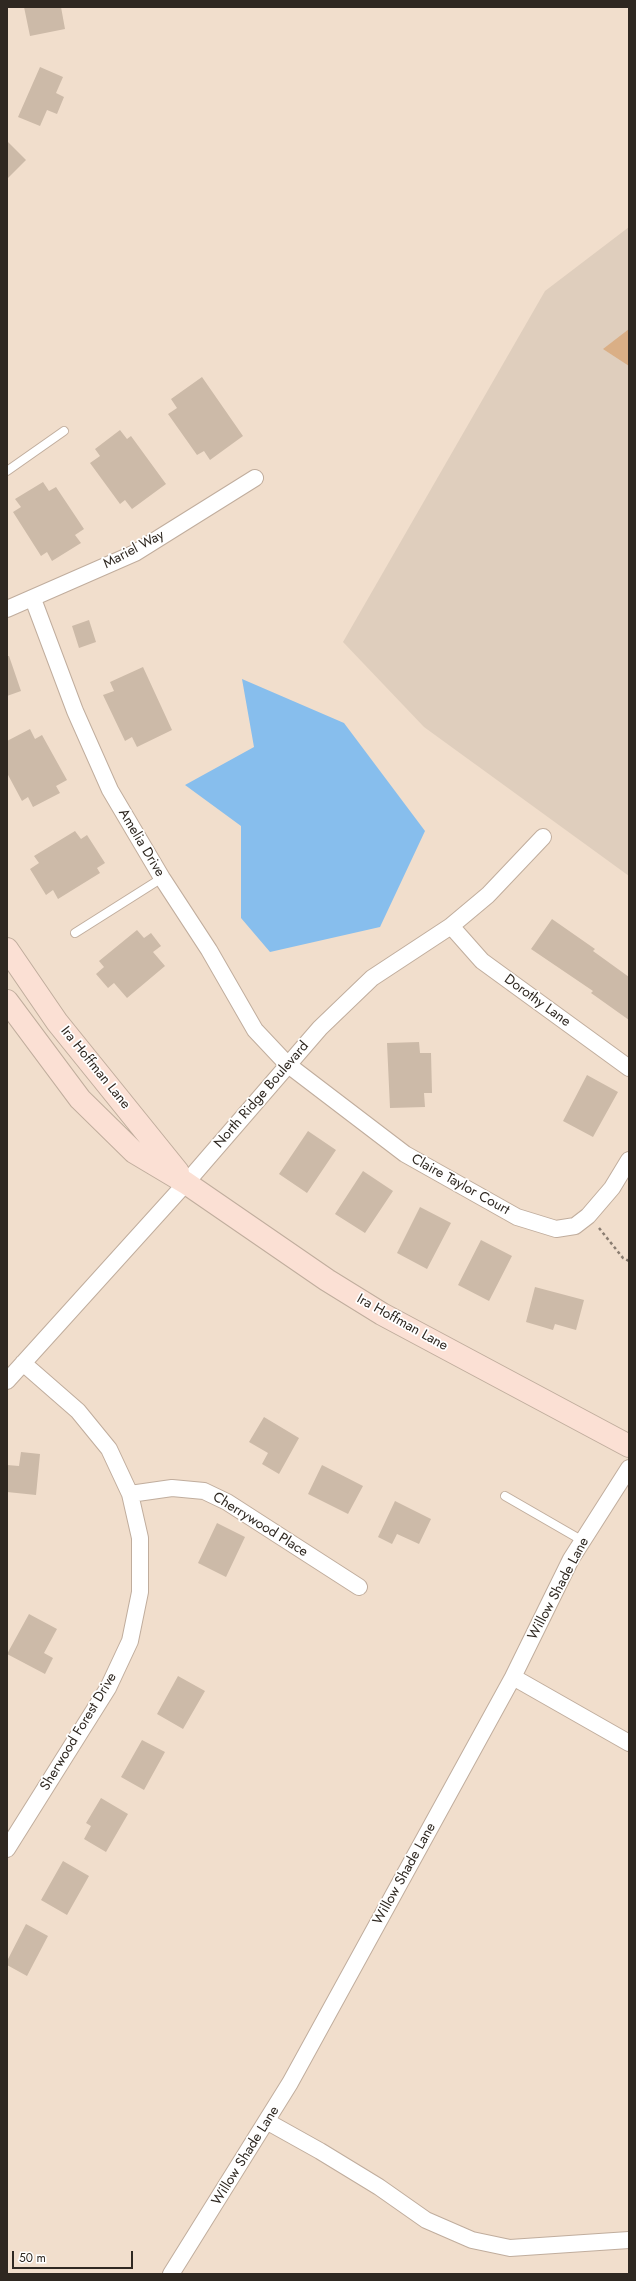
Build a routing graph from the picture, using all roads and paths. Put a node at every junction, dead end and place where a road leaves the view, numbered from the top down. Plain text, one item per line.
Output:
1 (64, 431) dead end
2 (7, 471) edge
3 (254, 478) dead end
4 (33, 599) junction
5 (7, 609) edge
6 (543, 837) dead end
7 (162, 878) junction
8 (451, 926) junction
9 (75, 933) dead end
10 (7, 949) edge
11 (7, 1001) edge
12 (14, 1016) edge
13 (287, 1064) junction
14 (629, 1068) edge
15 (629, 1160) edge
16 (186, 1183) junction
17 (588, 1216) junction
18 (629, 1262) edge
19 (23, 1363) junction
20 (7, 1381) edge
21 (629, 1446) edge
22 (629, 1468) edge
23 (130, 1494) junction
24 (506, 1496) dead end
25 (583, 1541) junction
26 (359, 1587) dead end
27 (513, 1677) junction
28 (629, 1743) edge
29 (7, 1849) edge
30 (268, 2122) junction
31 (629, 2240) edge
32 (171, 2274) edge

1 - 2 lane
3 - 4 street, Mariel Way
4 - 5 street, Mariel Way
4 - 7 street, Amelia Drive
6 - 8 street, North Ridge Boulevard
7 - 9 lane
7 - 13 street, Amelia Drive
8 - 13 street, North Ridge Boulevard
8 - 14 street, Dorothy Lane
10 - 16 main road, Ira Hoffman Lane
11 - 12 main road, Ira Hoffman Lane
12 - 16 main road, Ira Hoffman Lane
13 - 16 street, North Ridge Boulevard
13 - 17 street, Claire Taylor Court
15 - 17 street, Claire Taylor Court
16 - 19 street, North Ridge Boulevard
16 - 21 main road, Ira Hoffman Lane
17 - 18 path
19 - 20 street, North Ridge Boulevard
19 - 23 street, Sherwood Forest Drive
22 - 25 street, Willow Shade Lane
23 - 26 street, Cherrywood Place
23 - 29 street, Sherwood Forest Drive
24 - 25 lane
25 - 27 street, Willow Shade Lane
27 - 28 street
27 - 30 street, Willow Shade Lane
30 - 31 street
30 - 32 street, Willow Shade Lane

